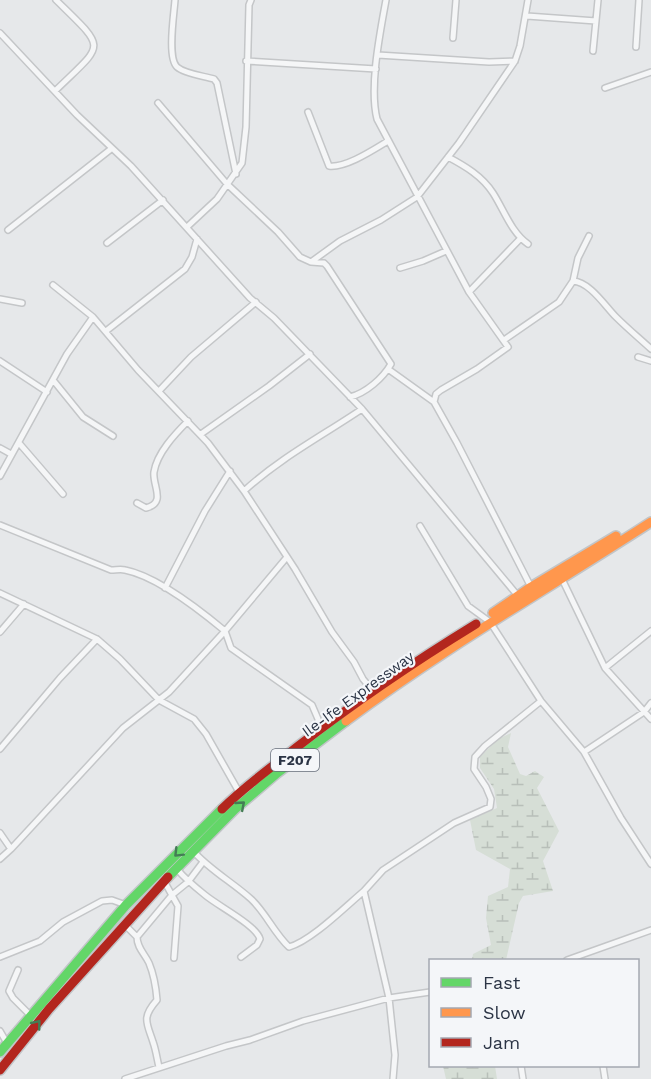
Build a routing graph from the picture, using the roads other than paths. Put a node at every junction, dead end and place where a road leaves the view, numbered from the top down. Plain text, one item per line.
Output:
1 (56, 0) edge
2 (175, 0) edge
3 (251, 0) edge
4 (386, 0) edge
5 (456, 0) edge
6 (528, 0) edge
7 (598, 0) edge
8 (639, 0) edge
9 (526, 16) junction
10 (596, 21) junction
11 (0, 33) edge
12 (453, 39) dead end
13 (636, 46) dead end
14 (593, 51) dead end
15 (378, 55) junction
16 (246, 61) junction
17 (515, 61) junction
18 (376, 69) junction
19 (651, 72) edge
20 (605, 88) dead end
21 (55, 92) junction
22 (158, 103) dead end
23 (308, 112) dead end
24 (388, 141) junction
25 (111, 149) junction
26 (448, 157) junction
27 (236, 174) junction
28 (227, 184) junction
29 (417, 197) junction
30 (163, 200) junction
31 (188, 227) junction
32 (8, 230) dead end
33 (589, 236) dead end
34 (197, 238) junction
35 (520, 239) junction
36 (106, 243) dead end
37 (528, 244) dead end
38 (446, 250) junction
39 (311, 262) junction
40 (400, 268) dead end
41 (573, 281) junction
42 (53, 285) dead end
43 (469, 292) junction
44 (0, 299) edge
45 (256, 302) junction
46 (22, 303) dead end
47 (93, 317) junction
48 (106, 331) junction
49 (504, 340) junction
50 (651, 349) edge
51 (310, 354) junction
52 (638, 357) dead end
53 (0, 361) edge
54 (651, 361) edge
55 (388, 369) junction
56 (53, 380) junction
57 (159, 391) junction
58 (47, 392) junction
59 (350, 397) junction
60 (434, 402) junction
61 (363, 409) junction
62 (188, 421) junction
63 (201, 434) junction
64 (113, 436) dead end
65 (19, 443) junction
66 (0, 448) edge
67 (11, 454) junction
68 (230, 471) junction
69 (0, 476) edge
70 (244, 491) junction
71 (63, 494) dead end
72 (137, 503) dead end
73 (651, 514) edge
74 (651, 522) edge
75 (0, 525) edge
76 (420, 526) dead end
77 (286, 557) junction
78 (562, 579) junction
79 (531, 587) junction
80 (165, 588) junction
81 (0, 593) edge
82 (518, 596) junction
83 (24, 604) junction
84 (488, 620) junction
85 (651, 631) edge
86 (0, 632) edge
87 (225, 632) junction
88 (97, 639) junction
89 (605, 668) junction
90 (372, 690) junction
91 (159, 700) junction
92 (541, 701) junction
93 (651, 703) edge
94 (644, 712) junction
95 (651, 719) edge
96 (339, 720) junction
97 (319, 731) junction
98 (0, 749) edge
99 (584, 752) junction
100 (239, 792) junction
101 (0, 833) edge
102 (11, 849) junction
103 (193, 851) junction
104 (0, 859) edge
105 (203, 862) junction
106 (651, 864) edge
107 (177, 869) junction
108 (164, 881) junction
109 (188, 882) junction
110 (364, 891) junction
111 (172, 895) junction
112 (126, 905) junction
113 (124, 924) junction
114 (651, 930) edge
115 (137, 937) junction
116 (590, 953) junction
117 (0, 957) edge
118 (174, 957) dead end
119 (241, 957) dead end
120 (570, 959) edge
121 (591, 959) edge
122 (18, 970) dead end
123 (429, 992) edge
124 (389, 998) junction
125 (31, 1016) junction
126 (0, 1033) edge
127 (7, 1043) junction
128 (0, 1052) edge
129 (159, 1067) junction
130 (0, 1070) edge
131 (125, 1079) edge
132 (393, 1079) edge

1 - 21 street
2 - 27 street
3 - 16 street
4 - 15 street
5 - 12 street
6 - 9 street
7 - 10 street
8 - 13 street
9 - 10 street
9 - 17 street
10 - 14 street
11 - 21 street
15 - 17 street
15 - 18 street
16 - 18 street
16 - 27 street
17 - 26 street
18 - 24 street
19 - 20 street
21 - 25 street
22 - 28 street
23 - 24 street
24 - 29 street
25 - 30 street
25 - 32 street
26 - 29 street
26 - 35 street
27 - 28 street
28 - 31 street
28 - 39 street
29 - 38 street
29 - 39 street
30 - 31 street
30 - 36 street
31 - 34 street
33 - 41 street
34 - 45 street
34 - 48 street
35 - 37 street
35 - 43 street
38 - 40 street
38 - 43 street
39 - 55 street
41 - 49 street
41 - 50 street
42 - 47 street
43 - 49 street
44 - 46 street
45 - 51 street
45 - 57 street
47 - 48 street
47 - 56 street
48 - 57 street
49 - 60 street
51 - 59 street
51 - 63 street
52 - 54 street
53 - 58 street
55 - 59 street
55 - 60 street
56 - 58 street
56 - 64 street
57 - 62 street
58 - 65 street
59 - 61 street
60 - 79 street
61 - 70 street
61 - 82 street
62 - 63 street
62 - 72 street
63 - 68 street
65 - 67 street
65 - 71 street
66 - 67 street
67 - 69 street
68 - 70 street
68 - 80 street
70 - 77 street
73 - 79 main road, Ile-Ife Expressway / F207
74 - 78 main road, Ile-Ife Expressway / F207
75 - 80 street
76 - 84 street
77 - 87 street
77 - 90 street
78 - 84 main road, Ile-Ife Expressway / F207
78 - 89 street
79 - 82 main road, Ile-Ife Expressway / F207
80 - 87 street
81 - 83 street
82 - 84 main road, Ile-Ife Expressway / F207
83 - 86 street
83 - 88 street
84 - 90 main road, Ile-Ife Expressway / F207
84 - 92 street
84 - 96 main road, Ile-Ife Expressway / F207
85 - 89 street
87 - 91 street
87 - 97 street
88 - 91 street
88 - 98 street
89 - 94 street
90 - 96 main road, Ile-Ife Expressway / F207
91 - 100 street
91 - 102 street
92 - 99 street
92 - 110 street
93 - 94 street
94 - 95 street
94 - 99 street
96 - 97 main road, Ile-Ife Expressway / F207
103 -> 96 main road, Ile-Ife Expressway / F207
97 - 100 main road, Ile-Ife Expressway / F207
99 - 106 street
100 -> 112 main road, Ile-Ife Expressway / F207
101 - 102 street
102 - 104 street
103 - 105 street
103 - 107 main road, Ile-Ife Expressway / F207
105 - 109 street
105 - 110 street
107 - 108 main road, Ile-Ife Expressway / F207
107 - 109 street
108 - 111 street
108 - 113 main road, Ile-Ife Expressway / F207
109 - 111 street
109 - 119 street
110 - 124 street
111 - 115 street
111 - 118 street
112 - 117 street
112 - 125 main road, Ile-Ife Expressway / F207
113 - 115 street
130 -> 113 main road, Ile-Ife Expressway / F207
114 - 116 street
115 - 129 street
116 - 120 street
116 - 121 street
122 - 125 street
123 - 124 street
124 - 129 street
124 - 132 street
125 - 127 main road, Ile-Ife Expressway / F207
126 - 127 street
127 - 128 main road, Ile-Ife Expressway / F207
129 - 131 street

